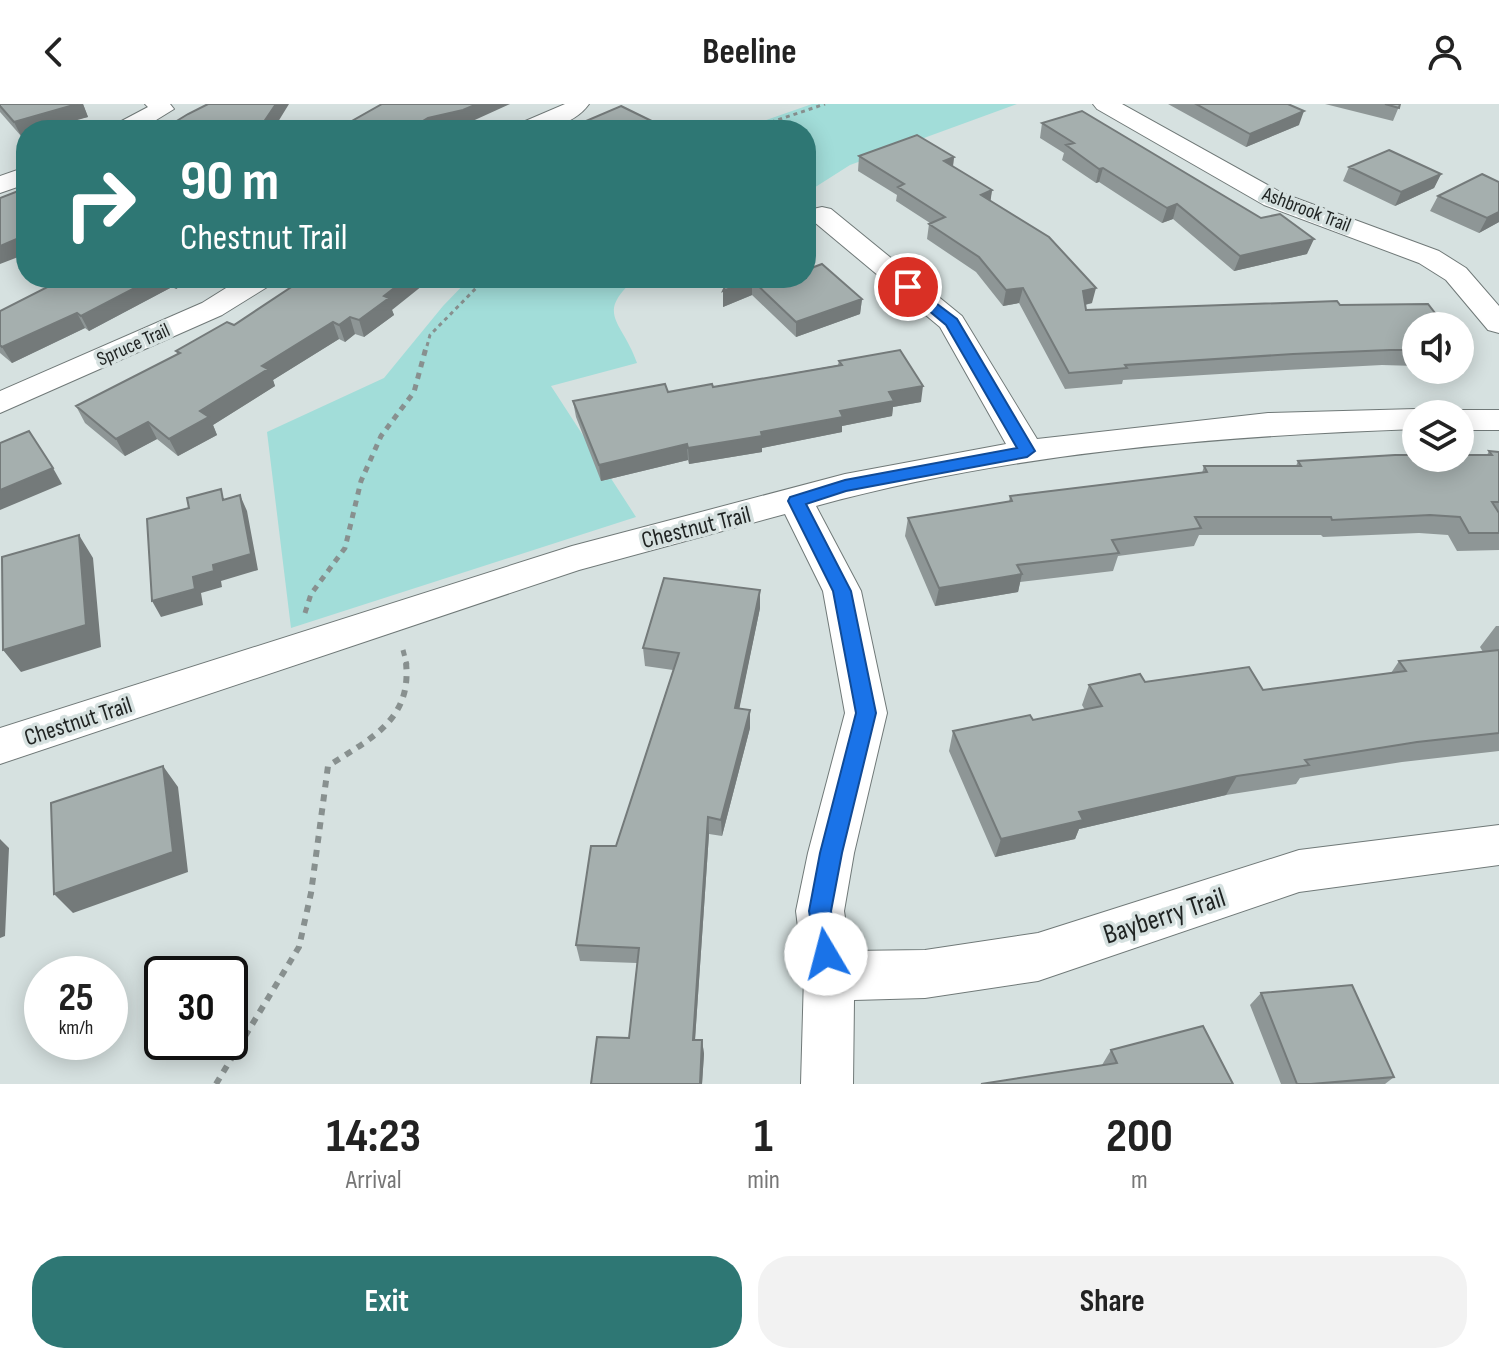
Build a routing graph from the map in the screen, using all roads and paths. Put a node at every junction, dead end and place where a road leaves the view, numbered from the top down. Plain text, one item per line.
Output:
1 (577, 104) edge
2 (825, 104) edge
3 (1105, 104) edge
4 (160, 107) edge
5 (139, 120) edge
6 (547, 120) edge
7 (778, 120) edge
8 (822, 215) dead end
9 (246, 288) edge
10 (476, 288) edge
11 (1499, 324) edge
12 (0, 403) edge
13 (1402, 419) edge
14 (1474, 420) edge
15 (1499, 420) edge
16 (1027, 451) junction
17 (796, 501) junction
18 (307, 648) junction
19 (394, 652) dead end
20 (0, 746) edge
21 (1499, 845) edge
22 (829, 976) junction
23 (216, 1084) edge
24 (827, 1084) edge

1 - 6 street
2 - 7 path
3 - 11 street, Ashbrook Trail
4 - 5 street
8 - 16 street
9 - 12 street, Spruce Trail
10 - 18 path
13 - 16 street, Chestnut Trail
14 - 15 street
16 - 17 street, Chestnut Trail
17 - 18 street, Chestnut Trail
17 - 22 street
18 - 20 street, Chestnut Trail
19 - 23 path
21 - 22 street, Bayberry Trail
22 - 24 street

